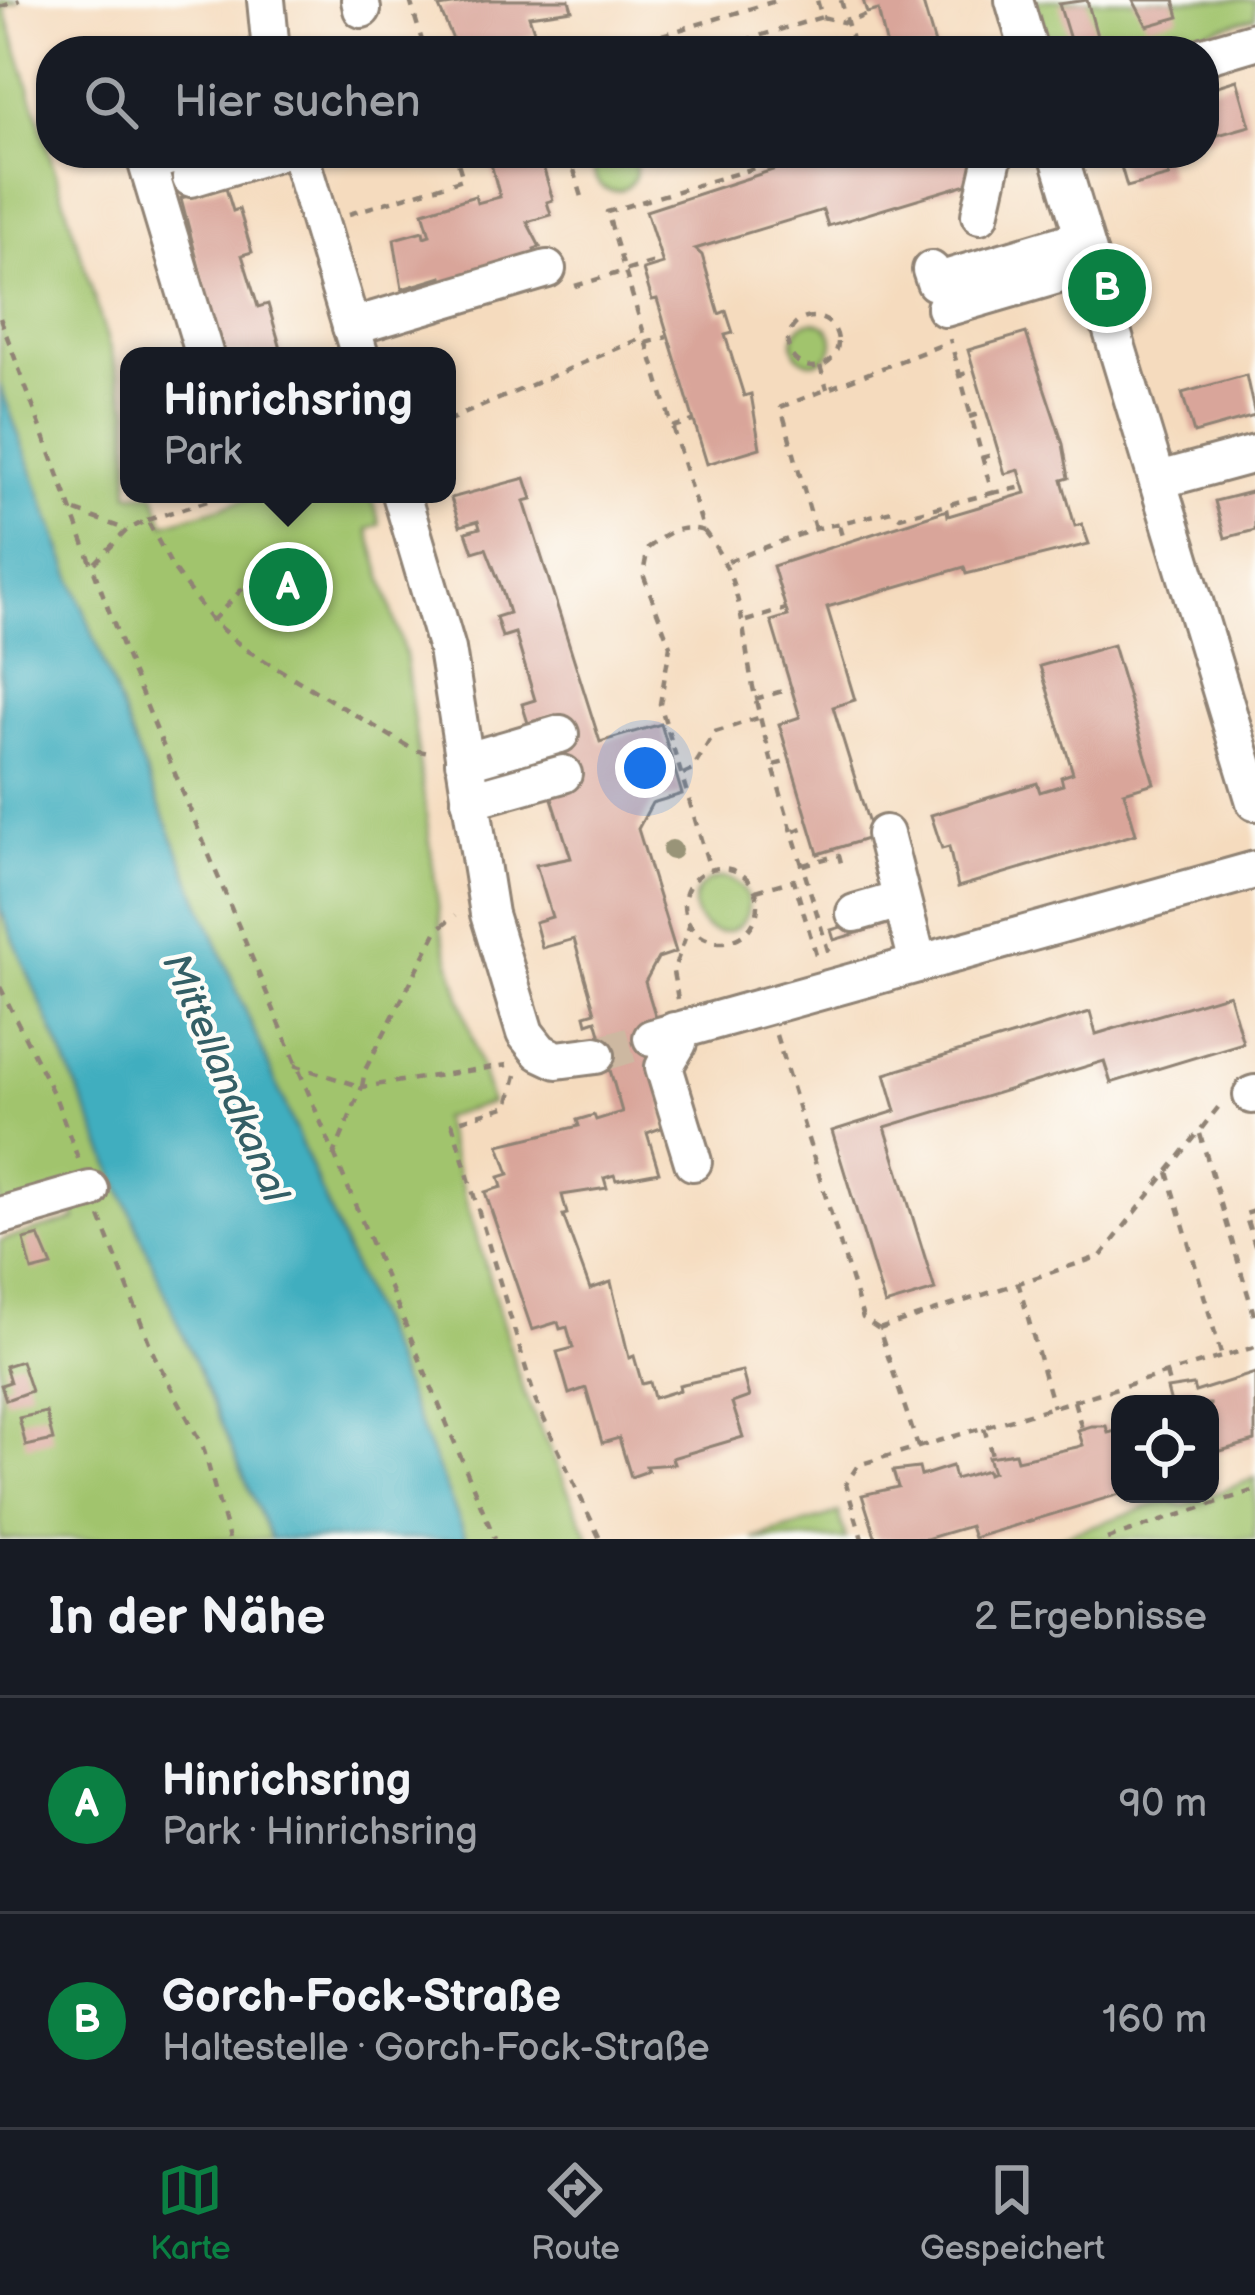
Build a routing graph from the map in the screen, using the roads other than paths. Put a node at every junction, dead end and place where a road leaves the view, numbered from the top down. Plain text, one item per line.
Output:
1 (266, 0) edge
2 (1014, 0) edge
3 (270, 36) edge
4 (1025, 36) edge
5 (1255, 41) edge
6 (1219, 52) edge
7 (149, 168) edge
8 (304, 168) edge
9 (991, 168) edge
10 (1063, 168) edge
11 (980, 215) dead end
12 (1088, 251) junction
13 (547, 269) dead end
14 (931, 270) dead end
15 (949, 328) road end
16 (356, 342) edge
17 (202, 347) edge
18 (1255, 454) edge
19 (1159, 481) junction
20 (404, 503) edge
21 (560, 734) dead end
22 (464, 761) junction
23 (562, 774) dead end
24 (470, 800) junction
25 (1255, 802) edge
26 (885, 833) dead end
27 (1255, 870) edge
28 (900, 900) junction
29 (855, 913) dead end
30 (918, 963) junction
31 (596, 1055) tunnel mouth
32 (693, 1162) dead end
33 (90, 1190) road end
34 (0, 1216) edge

1 - 3 street
2 - 4 street
5 - 6 street
7 - 17 street
8 - 16 street
9 - 11 street
10 - 12 street
12 - 14 street
12 - 15 street
12 - 19 street
13 - 16 street
18 - 19 street
19 - 25 street
20 - 22 street
21 - 22 street
22 - 24 street
23 - 24 street
24 - 31 street
26 - 28 street
27 - 30 street
28 - 29 street
28 - 30 street
30 - 32 street
33 - 34 street

